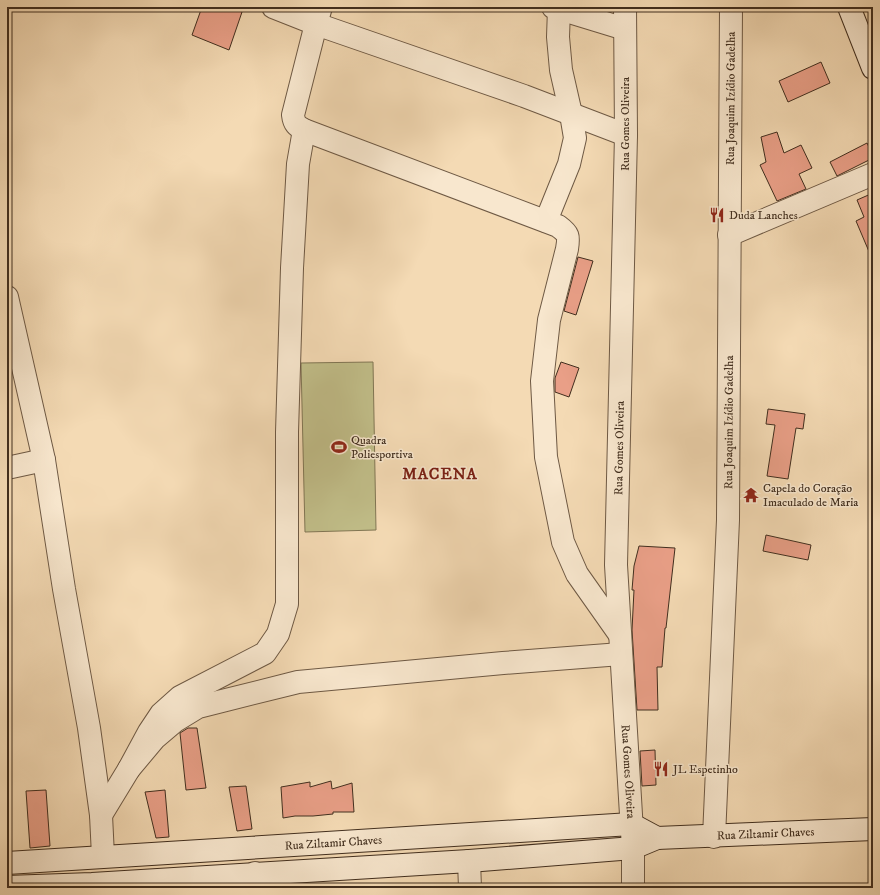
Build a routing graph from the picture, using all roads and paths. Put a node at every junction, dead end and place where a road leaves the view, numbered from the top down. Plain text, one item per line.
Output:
1 (273, 7) edge
2 (625, 7) edge
3 (730, 7) edge
4 (849, 7) edge
5 (556, 8) edge
6 (318, 15) edge
7 (625, 29) junction
8 (873, 68) edge
9 (571, 114) junction
10 (304, 130) junction
11 (626, 135) junction
12 (873, 174) edge
13 (546, 221) junction
14 (729, 235) junction
15 (7, 298) edge
16 (44, 460) junction
17 (7, 468) edge
18 (621, 644) junction
19 (129, 769) junction
20 (101, 815) junction
21 (631, 824) junction
22 (873, 830) edge
23 (714, 837) junction
24 (657, 838) junction
25 (633, 848) junction
26 (103, 856) junction
27 (469, 861) junction
28 (16, 862) edge
29 (258, 881) edge
30 (17, 886) edge
31 (470, 888) edge
32 (633, 888) edge

1 - 6 street
2 - 7 street, Rua Gomes Oliveira
3 - 14 street, Rua Joaquim Izídio Gadelha
4 - 8 street
5 - 7 street
5 - 9 street
6 - 9 street
6 - 10 street
7 - 11 street, Rua Gomes Oliveira
9 - 11 street
9 - 13 street
10 - 13 street
10 - 19 street
11 - 18 street, Rua Gomes Oliveira
12 - 14 street
13 - 18 street
14 - 23 street, Rua Joaquim Izídio Gadelha
15 - 16 street
16 - 17 street
16 - 20 street
18 - 19 street
18 - 21 street, Rua Gomes Oliveira
19 - 20 street
20 - 26 street
21 - 24 street, Rua Ziltamir Chaves
21 - 25 street, Rua Gomes Oliveira
21 - 26 street, Rua Ziltamir Chaves
22 - 23 street, Rua Ziltamir Chaves
23 - 24 street, Rua Ziltamir Chaves
24 - 25 street, Rua Ziltamir Chaves
25 - 27 street, Rua Ziltamir Chaves
25 - 32 street, Rua Gomes Oliveira
26 - 28 street, Rua Ziltamir Chaves
27 - 29 street, Rua Ziltamir Chaves
27 - 31 street
28 - 30 street
29 - 30 street, Rua Ziltamir Chaves

